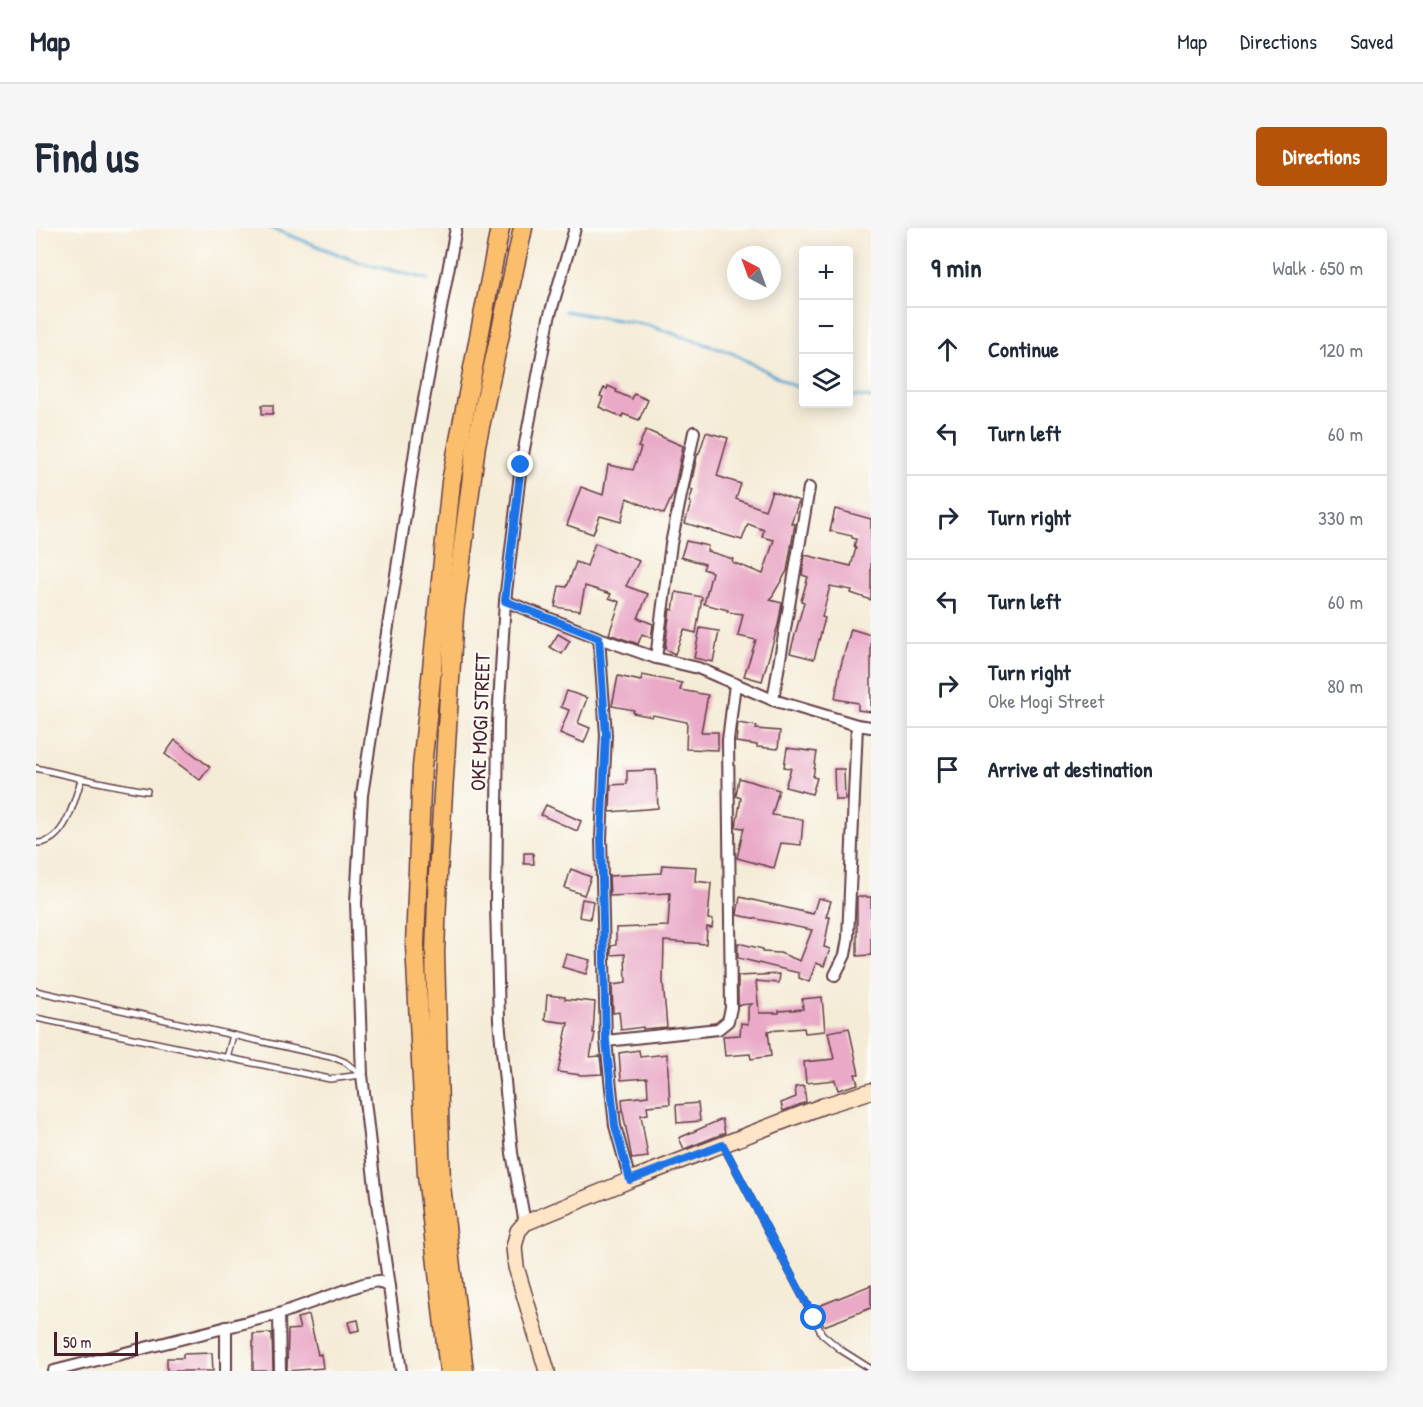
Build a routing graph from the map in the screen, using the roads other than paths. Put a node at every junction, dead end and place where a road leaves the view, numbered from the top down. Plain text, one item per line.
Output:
1 (456, 228) edge
2 (500, 228) edge
3 (523, 228) edge
4 (575, 228) edge
5 (694, 432) dead end
6 (809, 488) dead end
7 (505, 601) junction
8 (599, 638) junction
9 (656, 658) junction
10 (735, 684) junction
11 (773, 700) junction
12 (857, 725) junction
13 (871, 727) edge
14 (36, 768) edge
15 (81, 780) junction
16 (147, 791) dead end
17 (36, 843) edge
18 (836, 975) dead end
19 (36, 991) edge
20 (36, 1018) edge
21 (233, 1035) junction
22 (606, 1041) junction
23 (227, 1058) junction
24 (362, 1075) junction
25 (871, 1091) edge
26 (723, 1145) junction
27 (630, 1180) junction
28 (525, 1223) junction
29 (389, 1287) junction
30 (279, 1314) junction
31 (226, 1327) junction
32 (453, 1337) junction
33 (871, 1370) edge
34 (54, 1371) edge
35 (226, 1371) edge
36 (280, 1371) edge
37 (401, 1371) edge
38 (449, 1371) edge
39 (464, 1371) edge
40 (547, 1371) edge

1 - 24 street
2 - 32 highway
3 - 32 highway
4 - 7 street, OKE MOGI STREET
5 - 9 street
6 - 11 street
7 - 8 street
7 - 28 street, OKE MOGI STREET
8 - 9 street
8 - 22 street
9 - 10 street
10 - 11 street
10 - 22 street
11 - 12 street
12 - 13 street
12 - 18 street
14 - 15 lane
15 - 16 lane
15 - 17 lane
19 - 21 lane
20 - 23 lane
21 - 23 lane
21 - 24 lane
22 - 27 street
23 - 24 lane
24 - 29 street
25 - 26 street
26 - 27 street
26 - 33 lane
27 - 28 street
28 - 40 street
29 - 30 street
29 - 37 street
30 - 31 street
30 - 36 street
31 - 34 street
31 - 35 street
32 - 38 highway
32 - 39 highway

